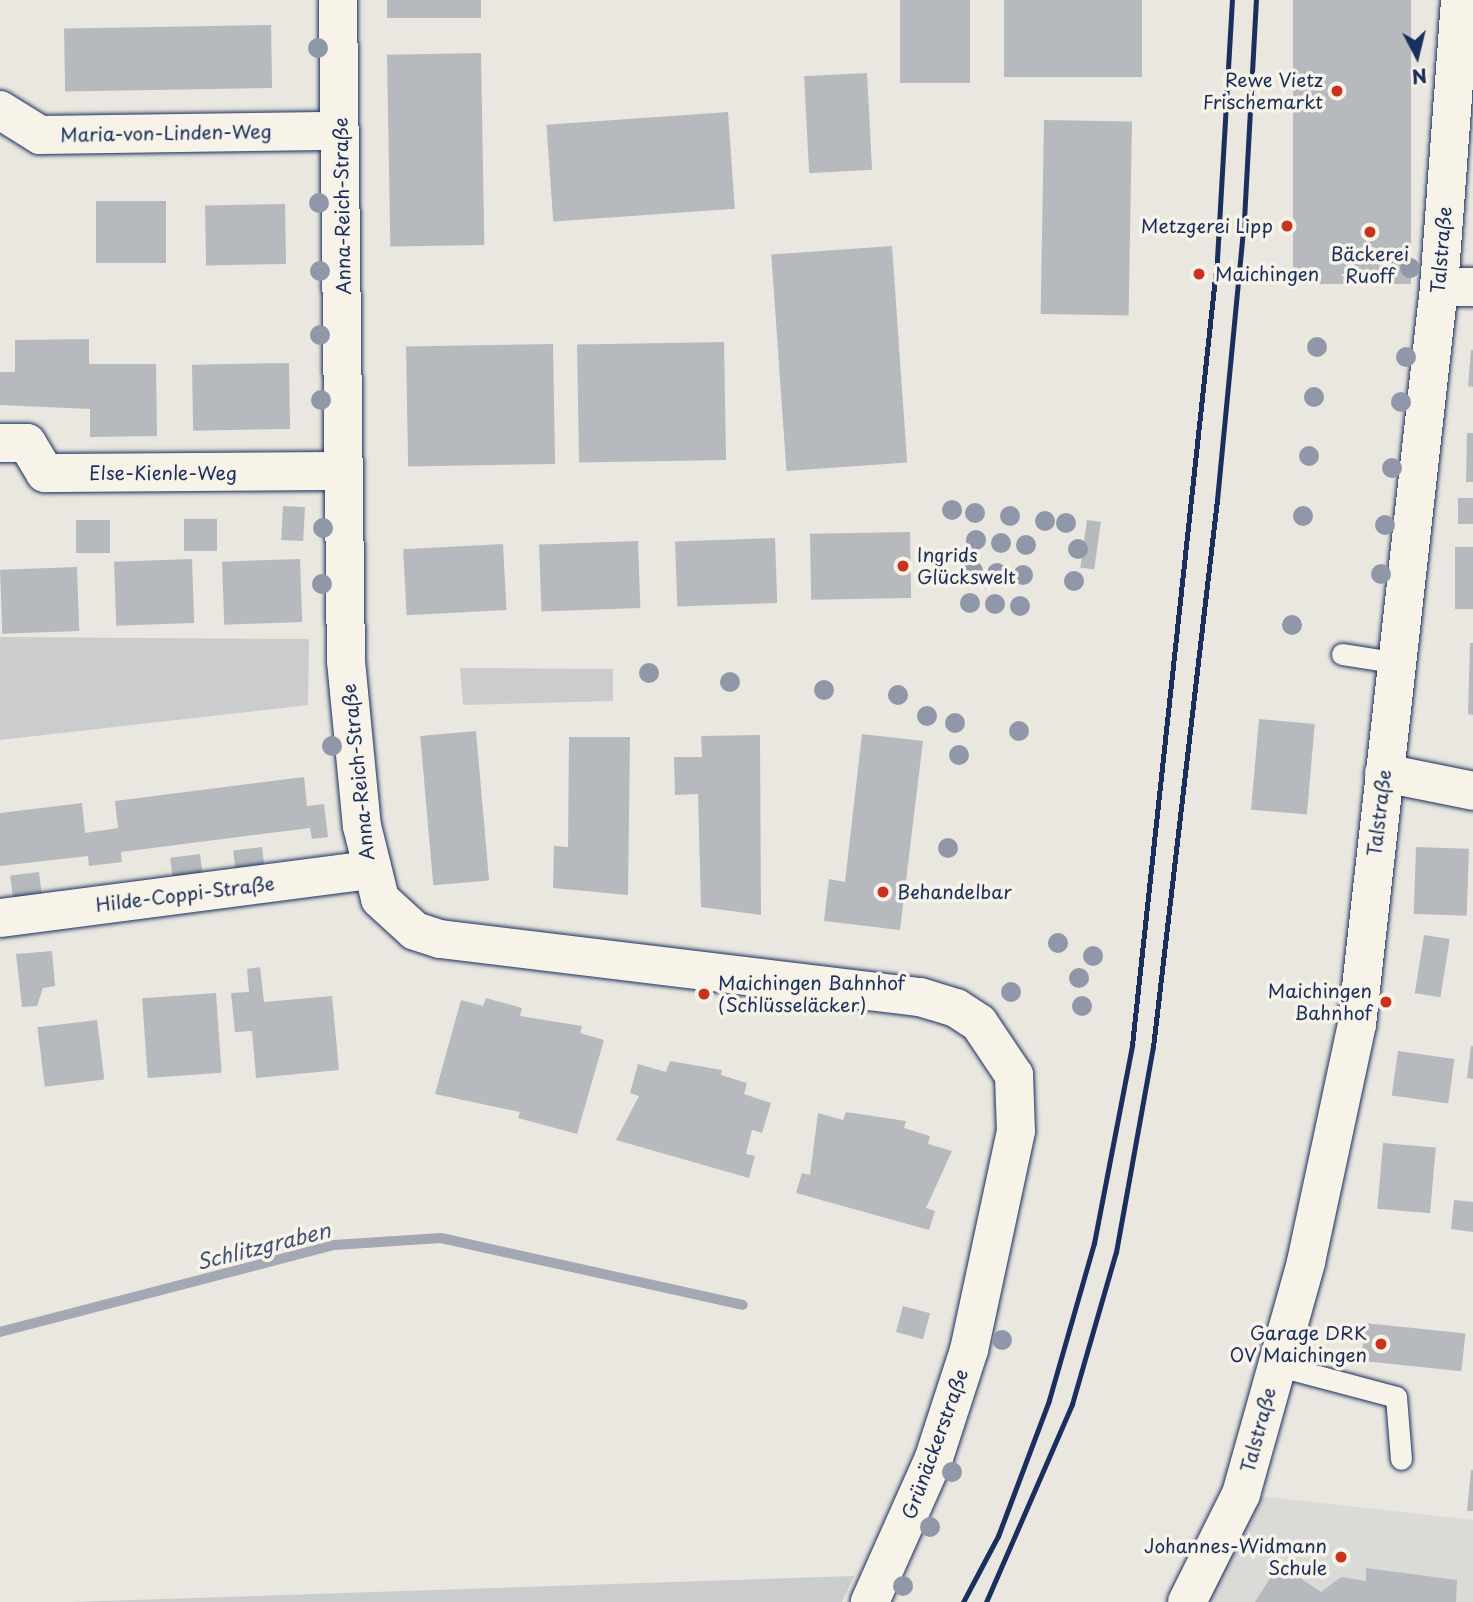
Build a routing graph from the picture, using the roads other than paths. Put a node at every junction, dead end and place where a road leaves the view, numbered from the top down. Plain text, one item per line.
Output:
1 (338, 0) edge
2 (1460, 0) edge
3 (0, 110) edge
4 (340, 131) junction
5 (1456, 287) edge
6 (0, 443) edge
7 (344, 471) junction
8 (1342, 653) dead end
9 (1399, 663) junction
10 (1384, 774) junction
11 (1473, 791) edge
12 (369, 870) junction
13 (0, 918) edge
14 (985, 1281) joint
15 (1276, 1365) junction
16 (1401, 1459) dead end
17 (870, 1602) edge
18 (1187, 1602) edge

1 - 4 street, Anna-Reich-Straße
2 - 5 street, Talstraße
3 - 4 street, Maria-von-Linden-Weg
4 - 7 street, Anna-Reich-Straße
5 - 9 street, Talstraße
6 - 7 street, Else-Kienle-Weg
7 - 12 street, Anna-Reich-Straße
8 - 9 lane
9 - 10 street, Talstraße
10 - 11 street
10 - 15 street, Talstraße
12 - 13 street, Hilde-Coppi-Straße
12 - 14 street, Anna-Reich-Straße
14 - 17 street, Grünäckerstraße
15 - 16 lane
15 - 18 street, Talstraße

